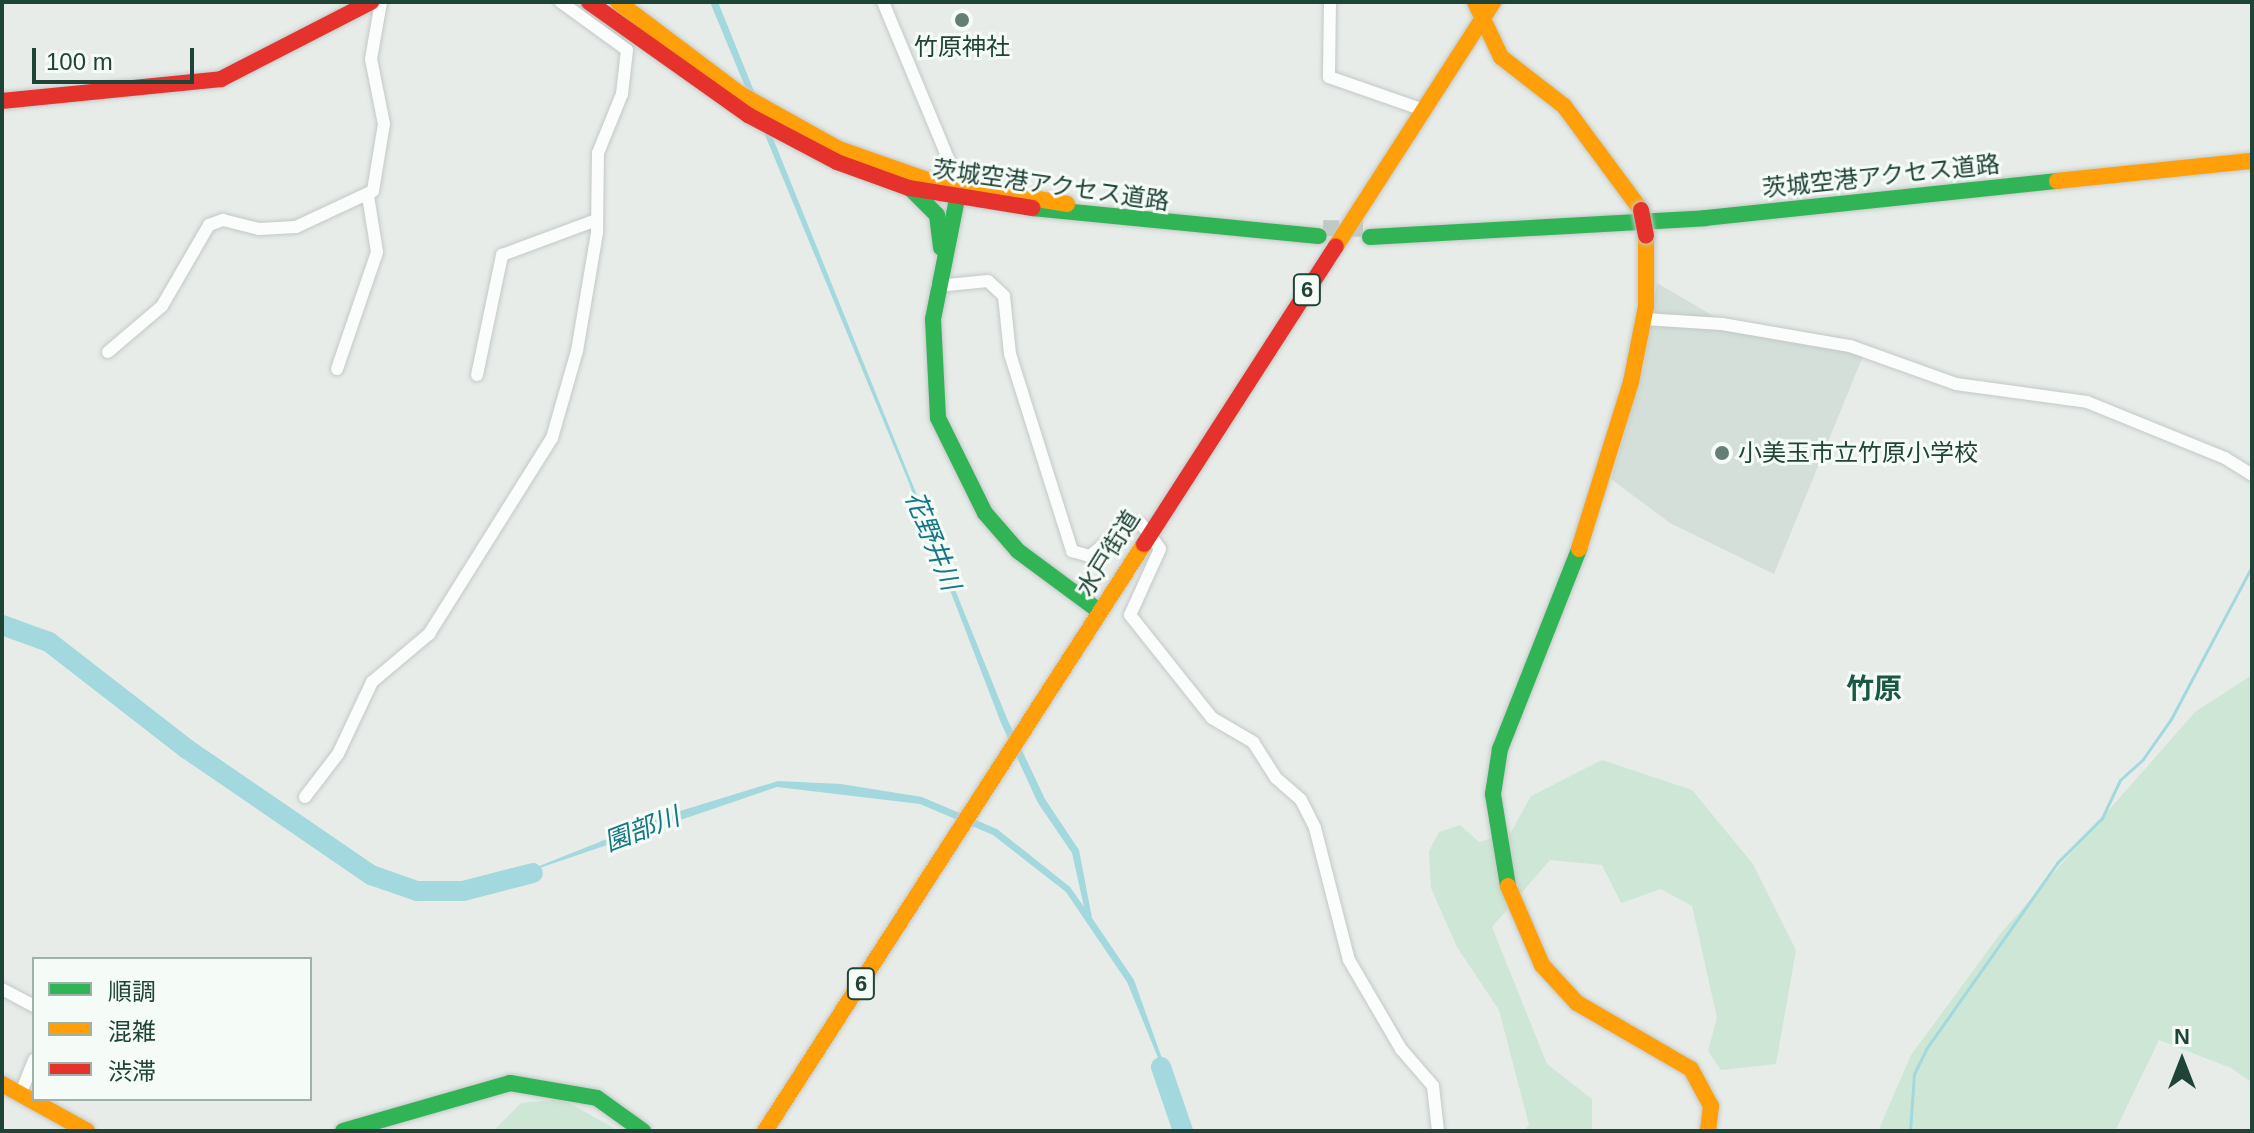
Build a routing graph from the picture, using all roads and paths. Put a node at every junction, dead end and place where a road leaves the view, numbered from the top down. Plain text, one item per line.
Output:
1 (371, 2) edge
2 (381, 2) edge
3 (561, 2) edge
4 (589, 2) edge
5 (618, 2) edge
6 (883, 2) edge
7 (1330, 2) edge
8 (1475, 2) edge
9 (1493, 2) edge
10 (1482, 19) junction
11 (2, 101) edge
12 (1424, 110) junction
13 (2252, 161) edge
14 (909, 188) junction
15 (959, 193) junction
16 (368, 196) junction
17 (596, 220) junction
18 (1321, 232) tunnel mouth
19 (1370, 233) tunnel mouth
20 (942, 266) junction
21 (937, 286) junction
22 (1644, 319) junction
23 (108, 352) dead end
24 (337, 369) dead end
25 (477, 375) dead end
26 (2252, 475) edge
27 (1149, 531) junction
28 (1099, 611) junction
29 (305, 797) dead end
30 (2, 989) edge
31 (32, 1005) edge
32 (32, 1065) edge
33 (2, 1084) edge
34 (20, 1095) junction
35 (87, 1131) edge
36 (343, 1131) edge
37 (643, 1131) edge
38 (765, 1131) edge
39 (1438, 1131) edge
40 (1708, 1131) edge

1 - 11 main road
2 - 16 street
3 - 17 street
4 - 14 main road, 茨城空港アクセス道路
5 - 15 main road, 茨城空港アクセス道路
6 - 15 street
7 - 12 street
8 - 10 main road
9 - 10 main road, 水戸街道 / 6
10 - 12 main road, 水戸街道 / 6
10 - 22 main road, bridge
12 - 27 main road, 水戸街道 / 6
13 - 19 main road, 茨城空港アクセス道路
14 - 15 main road, 茨城空港アクセス道路
14 - 20 main road
15 - 18 main road, 茨城空港アクセス道路
15 - 20 main road
16 - 23 street
16 - 24 street
17 - 25 street
17 - 29 street
20 - 21 main road
21 - 27 street
21 - 28 main road
22 - 26 street
22 - 40 main road
27 - 28 main road, 水戸街道 / 6
27 - 39 street
28 - 38 main road, 水戸街道 / 6
30 - 31 street
32 - 34 street
33 - 34 main road
34 - 35 main road
36 - 37 main road

